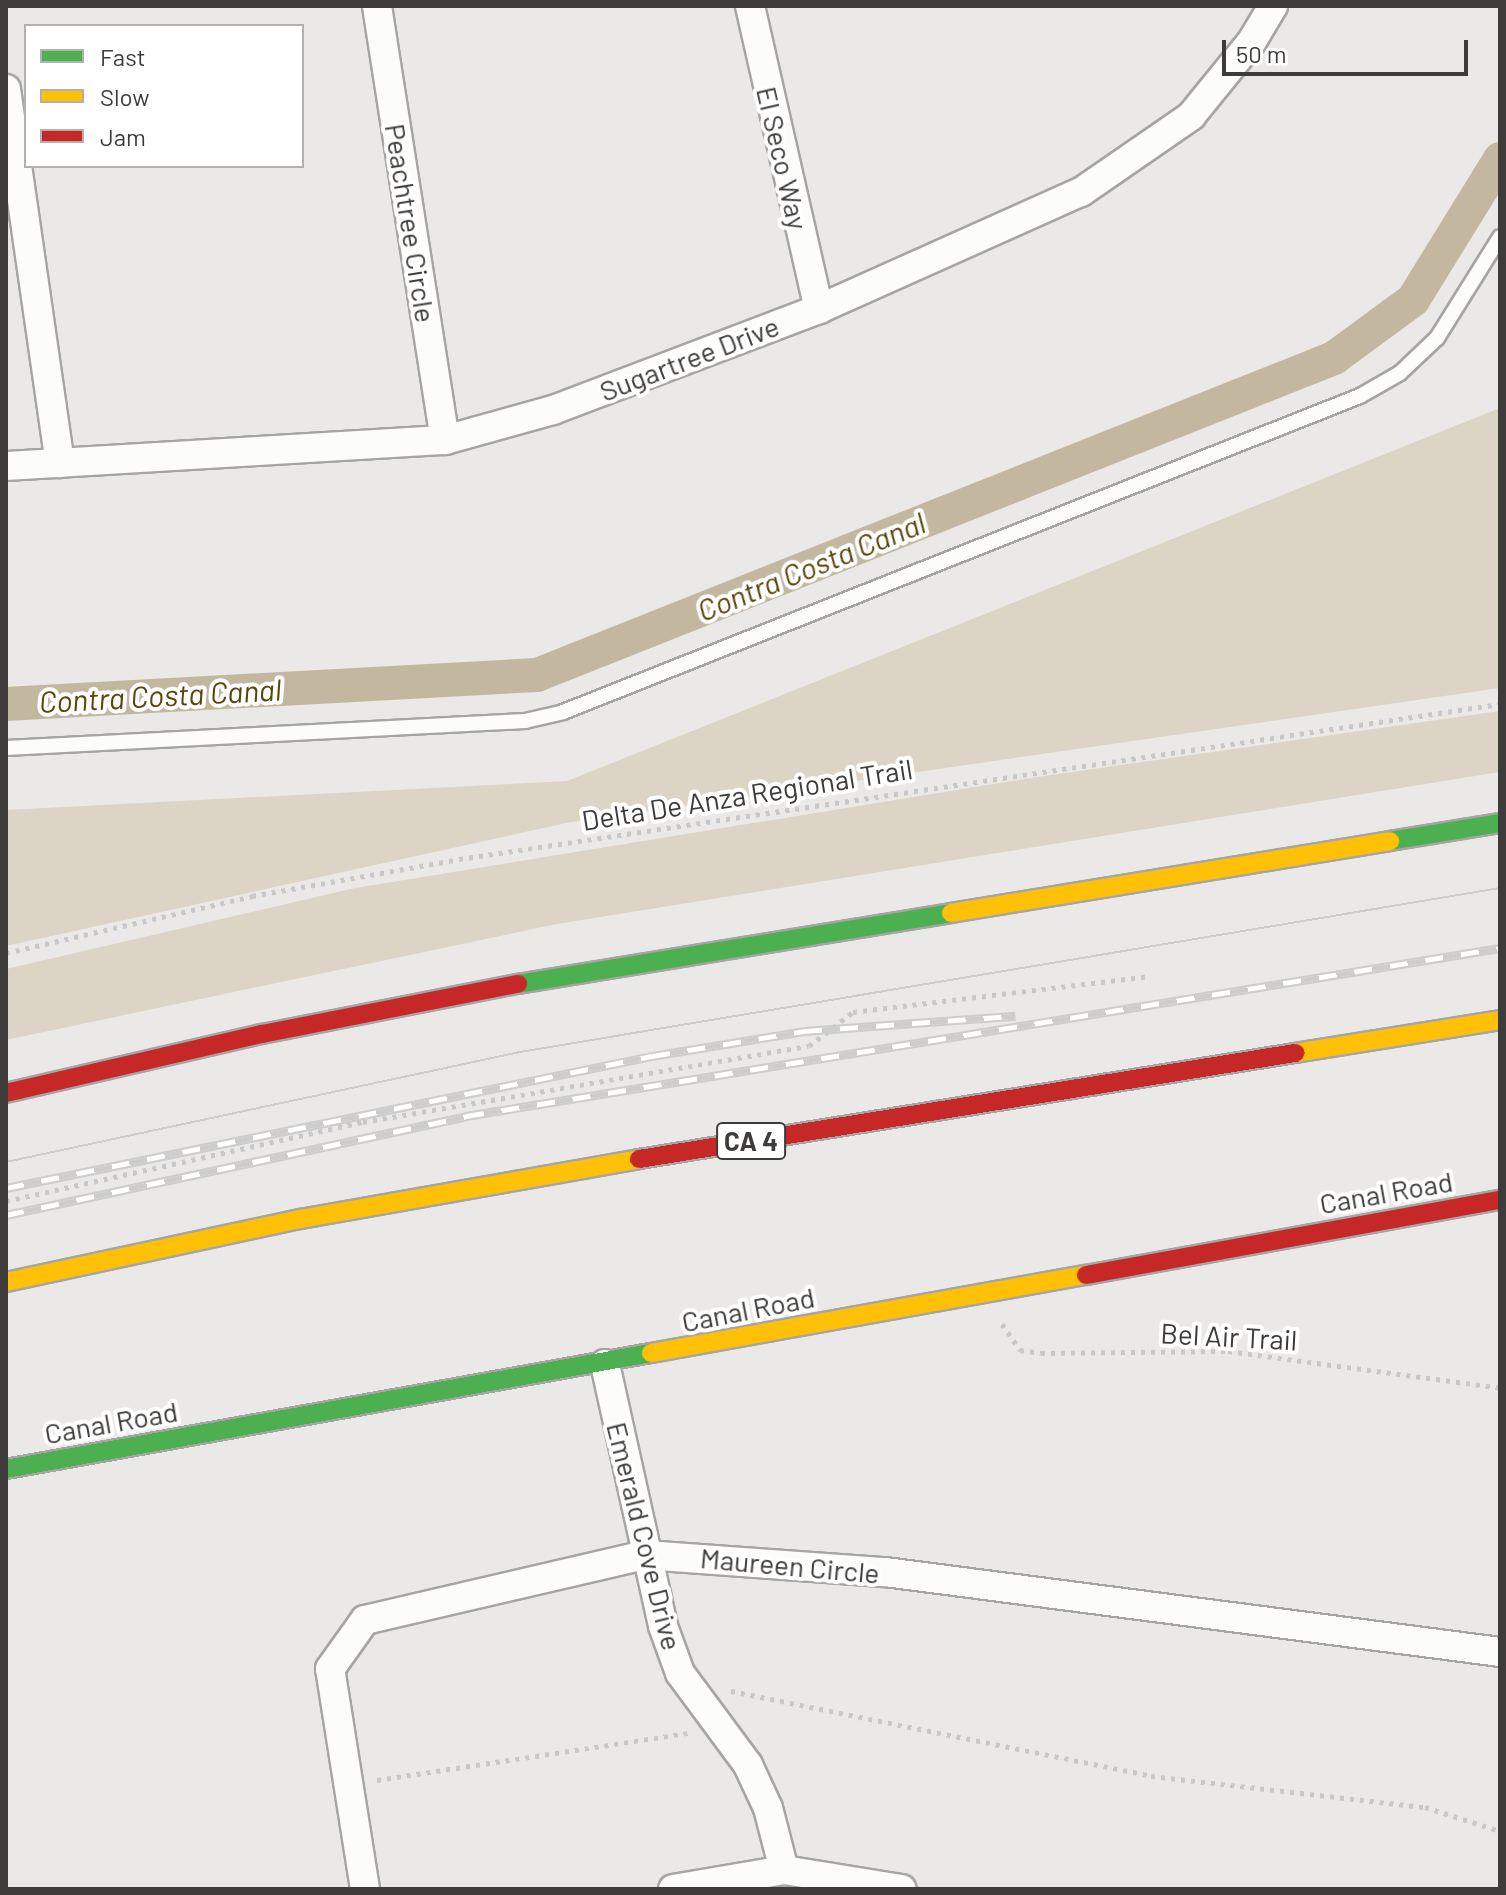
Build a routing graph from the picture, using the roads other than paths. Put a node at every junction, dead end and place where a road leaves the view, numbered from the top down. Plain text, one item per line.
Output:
1 (377, 6) edge
2 (750, 6) edge
3 (1273, 6) edge
4 (6, 89) edge
5 (1500, 237) edge
6 (819, 309) junction
7 (445, 440) junction
8 (60, 463) junction
9 (6, 466) edge
10 (6, 748) edge
11 (1500, 823) edge
12 (1500, 1020) edge
13 (6, 1093) edge
14 (1500, 1200) edge
15 (6, 1282) edge
16 (605, 1364) junction
17 (6, 1469) edge
18 (645, 1555) junction
19 (1500, 1652) edge
20 (784, 1870) junction
21 (365, 1889) edge
22 (673, 1889) edge
23 (901, 1889) edge

1 - 7 street, Peachtree Circle
2 - 6 street, El Seco Way
3 - 6 street, Sugartree Drive
4 - 8 street
5 - 10 lane
6 - 7 street, Sugartree Drive
7 - 8 street, Sugartree Drive
8 - 9 street, Sugartree Drive
11 - 13 main road
12 - 15 main road, CA 4
14 - 16 main road, Canal Road
16 - 17 main road, Canal Road
16 - 18 street, Emerald Cove Drive
18 - 19 street, Maureen Circle
18 - 20 street, Emerald Cove Drive
18 - 21 street, Maureen Circle
20 - 22 street
20 - 23 street

